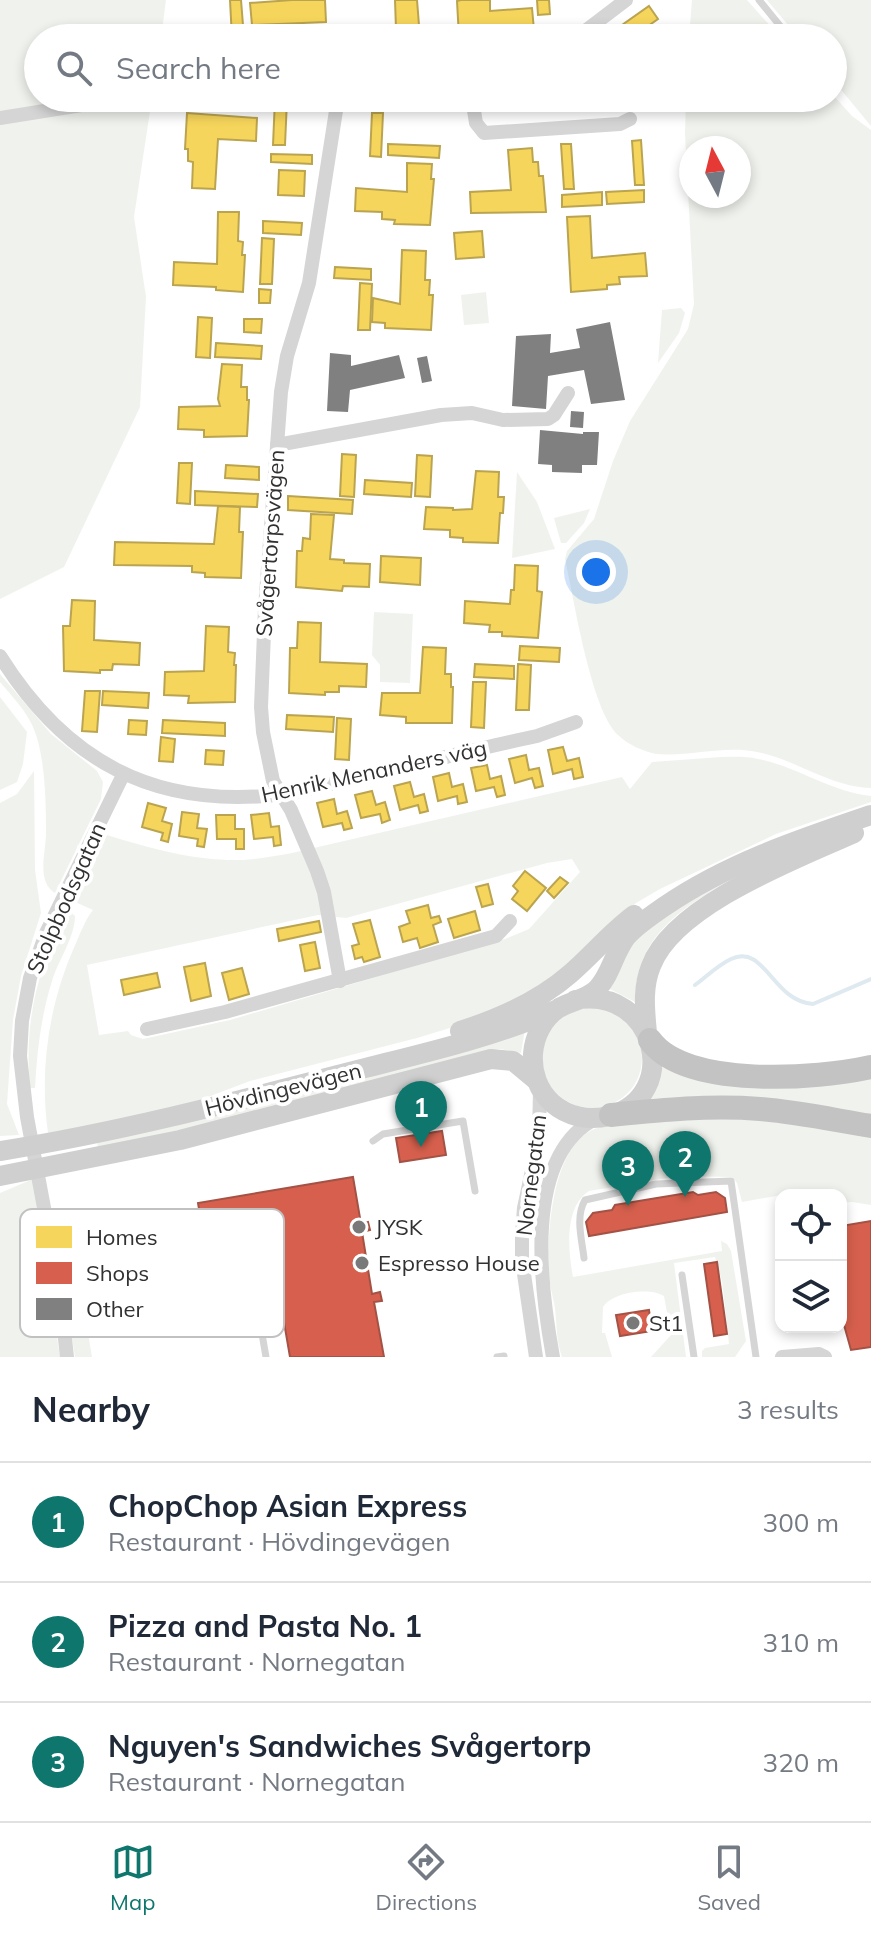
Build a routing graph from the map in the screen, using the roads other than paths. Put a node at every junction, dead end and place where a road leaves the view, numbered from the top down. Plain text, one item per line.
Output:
1 (626, 0) edge
2 (759, 0) edge
3 (594, 24) edge
4 (779, 24) edge
5 (38, 112) edge
6 (336, 112) edge
7 (474, 112) edge
8 (0, 118) edge
9 (630, 119) dead end
10 (568, 393) dead end
11 (277, 445) junction
12 (0, 656) edge
13 (576, 722) dead end
14 (123, 775) junction
15 (280, 795) junction
16 (871, 815) edge
17 (871, 826) edge
18 (709, 878) junction
19 (510, 921) dead end
20 (340, 981) junction
21 (568, 1004) junction
22 (147, 1029) dead end
23 (648, 1037) junction
24 (871, 1067) edge
25 (358, 1070) junction
26 (538, 1084) junction
27 (604, 1117) junction
28 (871, 1126) edge
29 (373, 1141) dead end
30 (1, 1151) edge
31 (0, 1176) edge
32 (475, 1191) dead end
33 (44, 1209) edge
34 (584, 1258) dead end
35 (682, 1275) dead end
36 (65, 1337) edge
37 (263, 1337) edge
38 (67, 1357) edge
39 (266, 1357) edge
40 (536, 1357) edge
41 (553, 1357) edge
42 (694, 1357) edge
43 (756, 1357) edge
44 (782, 1357) edge
45 (825, 1357) edge

1 - 3 street
2 - 4 lane
5 - 8 street
6 - 11 street, Svågertorpsvägen
7 - 9 street
10 - 11 street
11 - 15 street, Svågertorpsvägen
12 - 14 street, Henrik Menanders väg
13 - 15 street, Henrik Menanders väg
14 - 15 street, Henrik Menanders väg
14 - 33 street, Stolpbodsgatan
15 - 20 street, Svågertorpsvägen
16 - 18 street
17 - 23 street
18 - 21 street
18 - 25 street
19 - 20 street
20 - 22 street
21 - 23 street
21 - 25 street, Hövdingevägen
21 - 26 street
23 - 24 highway
23 - 27 street
25 - 30 street, Hövdingevägen
26 - 27 street
26 - 31 street, Hövdingevägen
26 - 40 street, Nornegatan
27 - 28 highway
27 - 41 street, Nornegatan
29 - 32 lane
34 - 43 lane
35 - 42 lane
36 - 38 street, Stolpbodsgatan
37 - 39 lane
44 - 45 street

